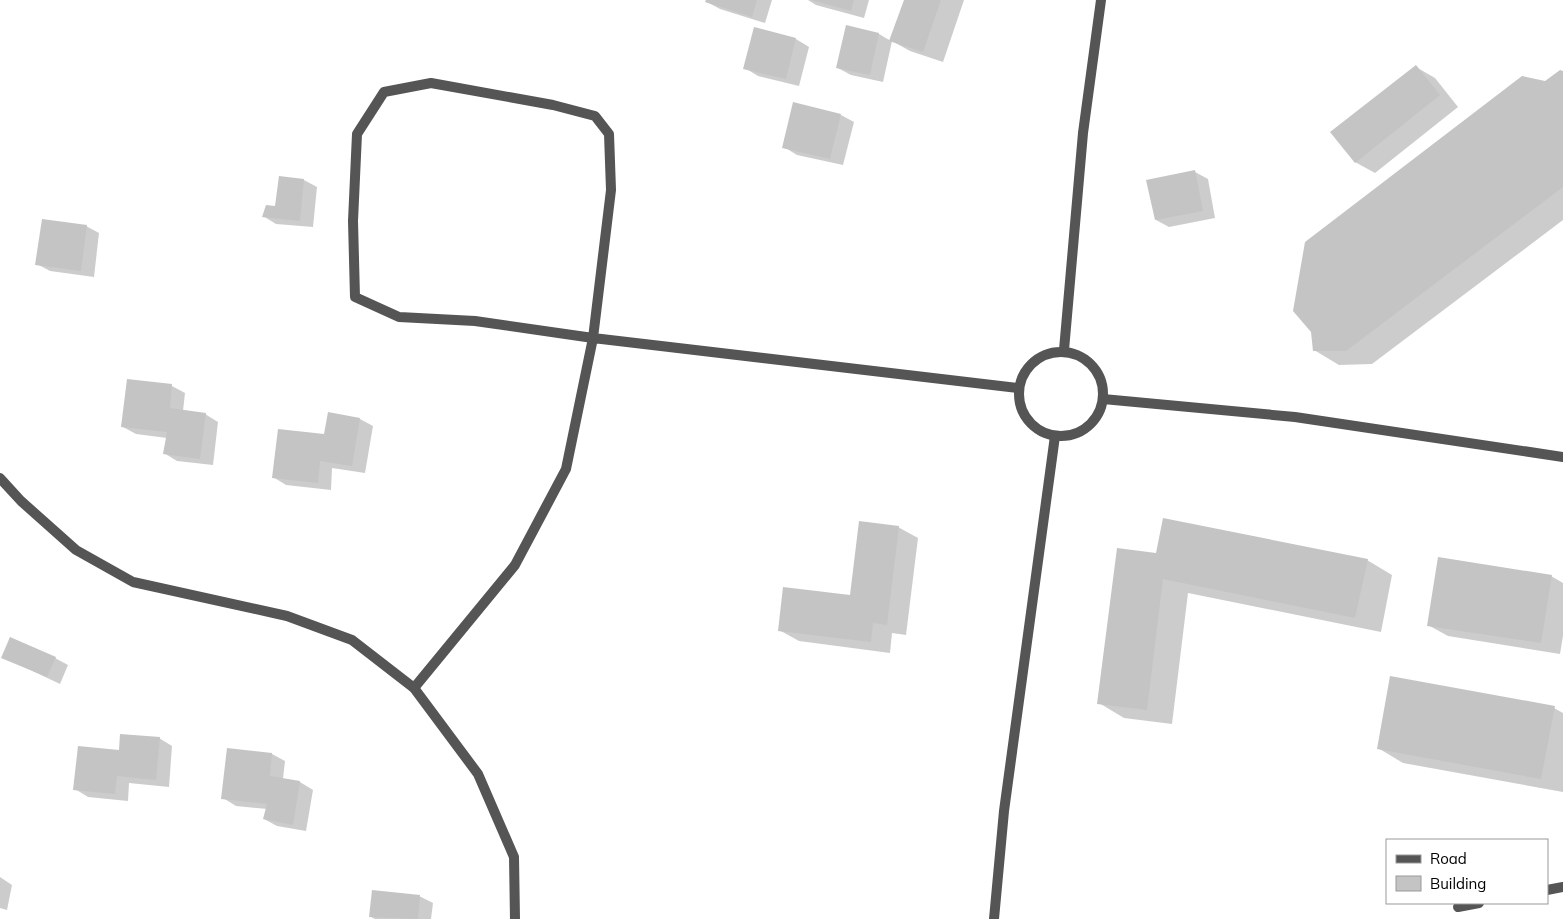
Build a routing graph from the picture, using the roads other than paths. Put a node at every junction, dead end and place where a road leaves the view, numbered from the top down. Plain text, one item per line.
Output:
1 (1101, 0) edge
2 (593, 338) junction
3 (1064, 350) junction
4 (1018, 388) junction
5 (1103, 399) junction
6 (1055, 436) junction
7 (1563, 457) edge
8 (0, 478) edge
9 (414, 688) junction
10 (1563, 887) edge
11 (1548, 890) edge
12 (1474, 904) edge
13 (1458, 907) dead end
14 (515, 919) edge
15 (994, 919) edge

1 - 3 street
2 - 2 street
2 - 4 street
2 - 9 street
3 - 4 street
3 - 5 street
4 - 6 street
5 - 6 street
5 - 7 street
6 - 15 street
8 - 9 street
9 - 14 street
10 - 11 street
12 - 13 street

